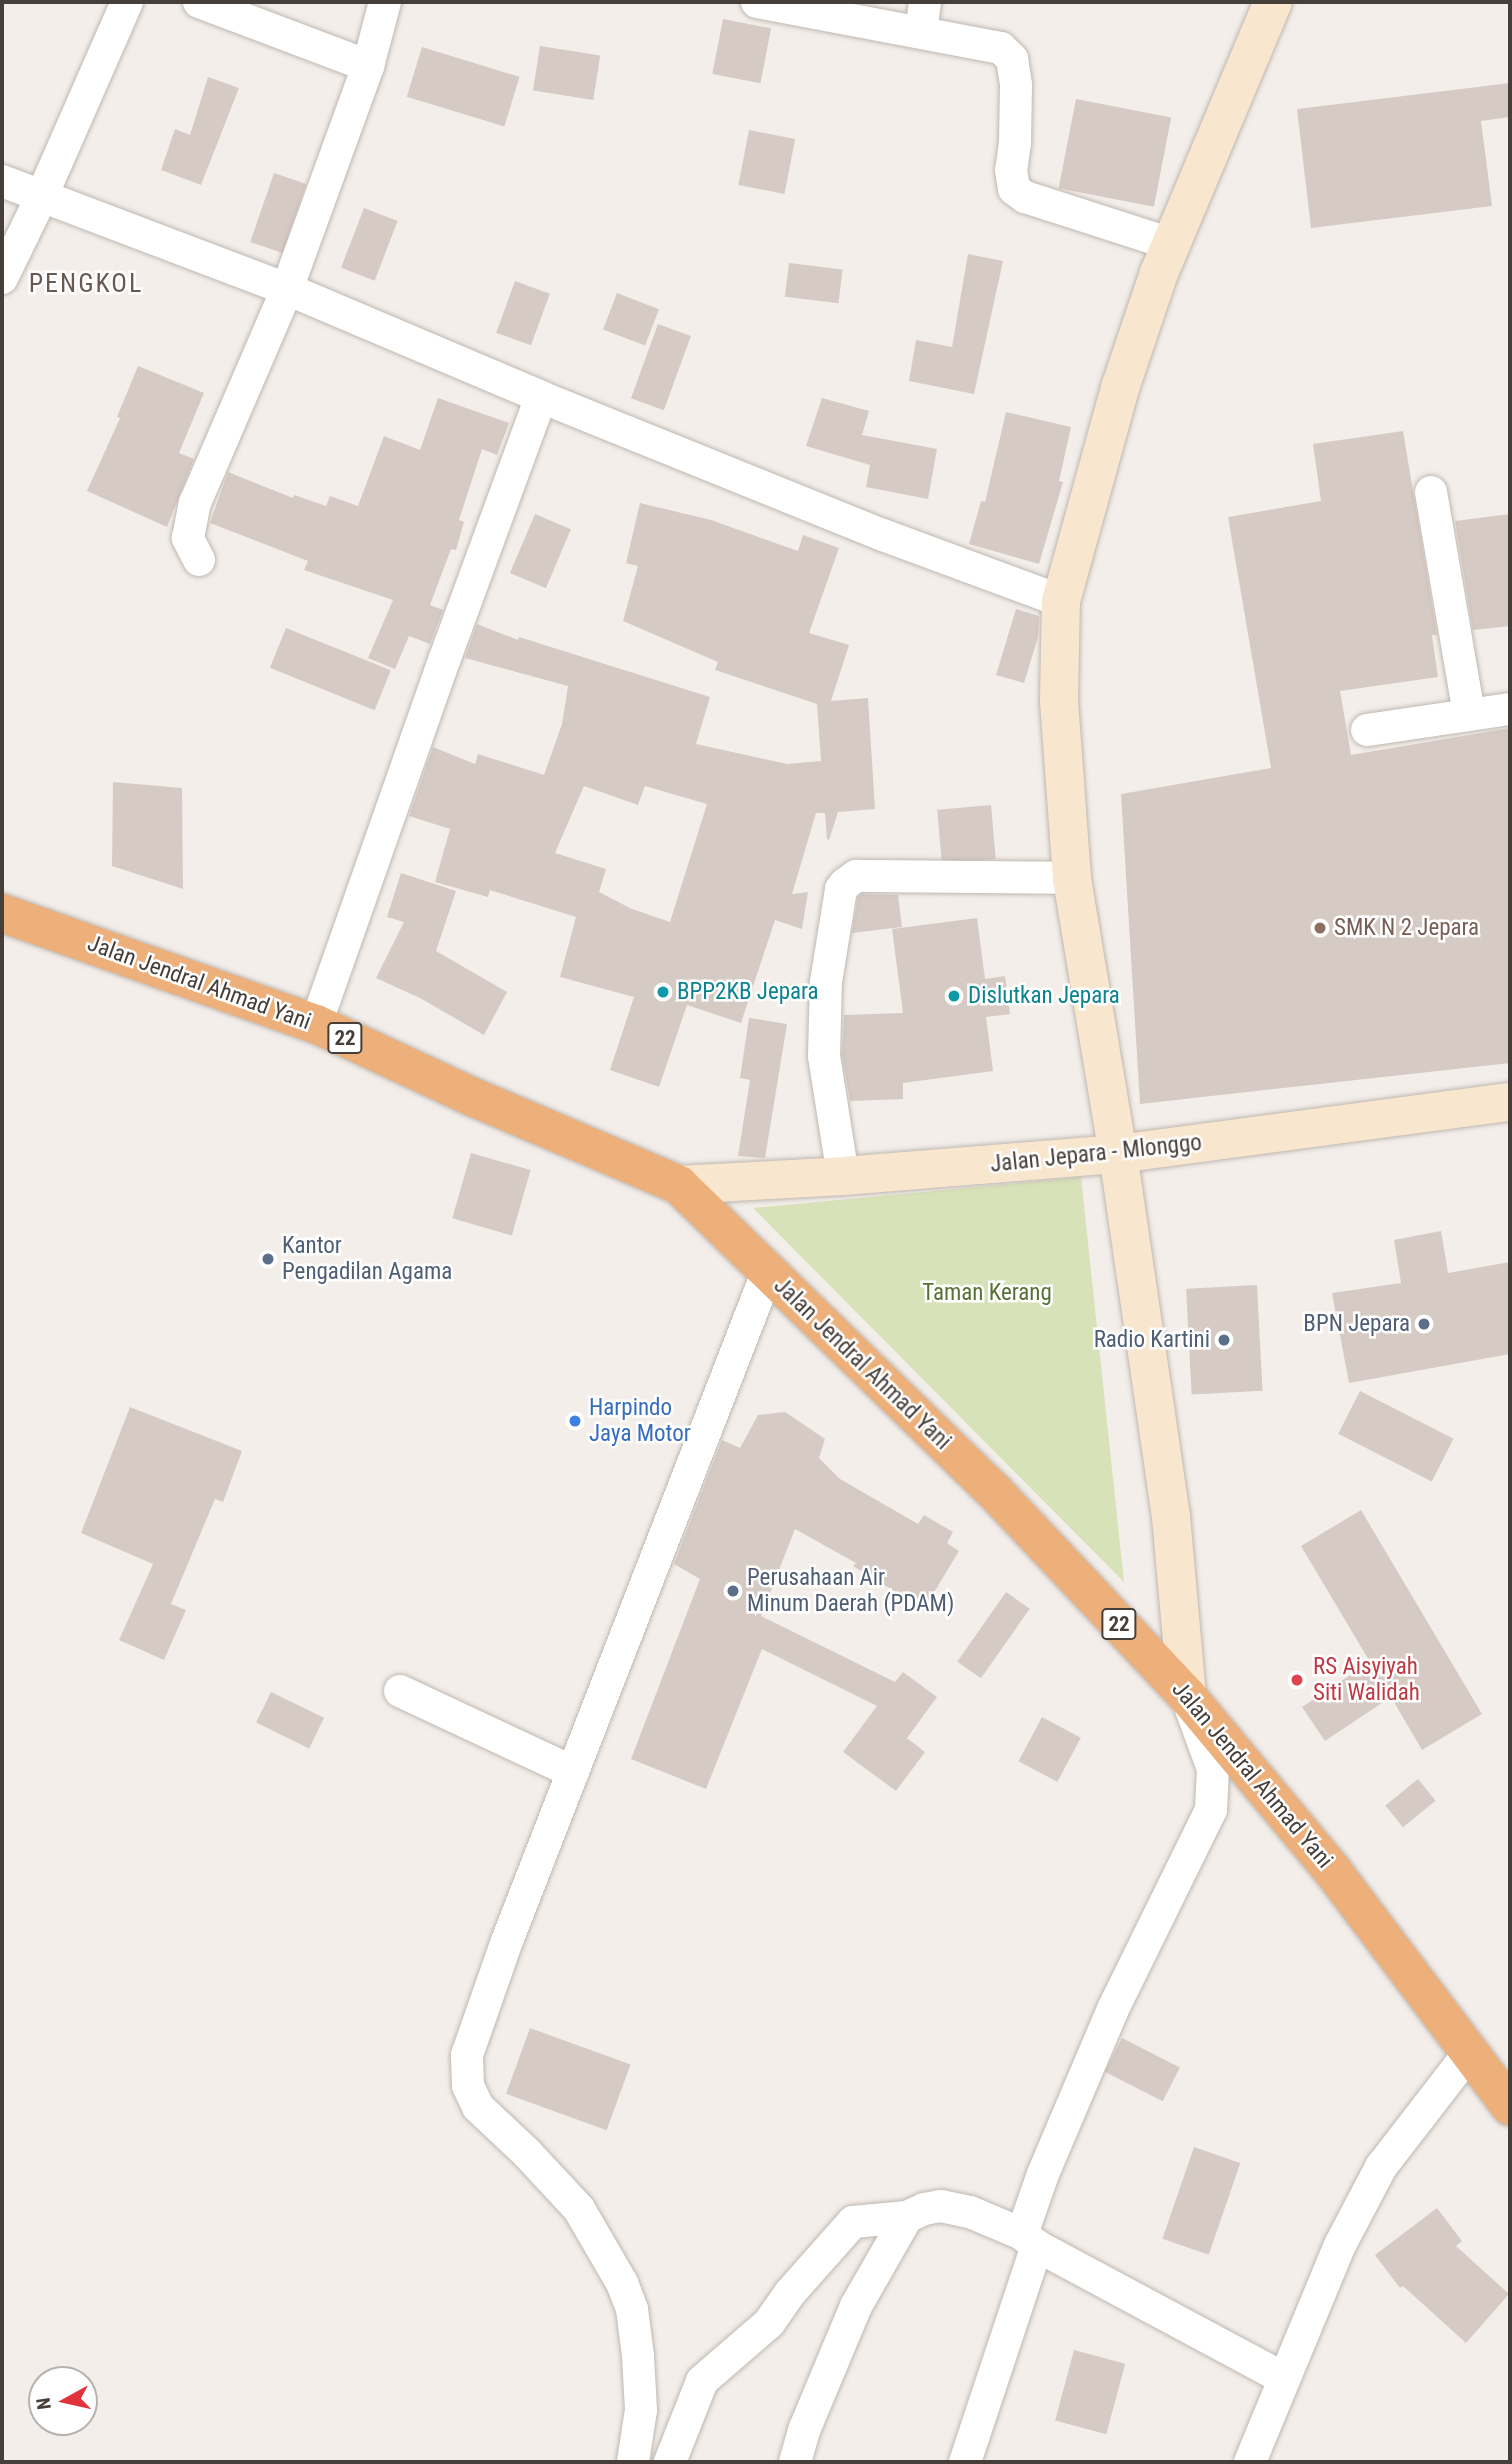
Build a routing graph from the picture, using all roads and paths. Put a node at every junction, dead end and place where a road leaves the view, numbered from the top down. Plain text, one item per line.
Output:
1 (127, 2) edge
2 (200, 2) edge
3 (385, 2) edge
4 (757, 2) edge
5 (1273, 2) edge
6 (923, 17) edge
7 (368, 66) junction
8 (2, 181) edge
9 (41, 198) junction
10 (1171, 244) junction
11 (2, 278) edge
12 (287, 289) junction
13 (541, 397) junction
14 (1431, 492) dead end
15 (199, 560) dead end
16 (1061, 601) junction
17 (1510, 709) edge
18 (1469, 715) junction
19 (1367, 730) dead end
20 (1072, 878) junction
21 (2, 913) edge
22 (316, 1024) junction
23 (1510, 1102) edge
24 (1118, 1154) junction
25 (843, 1177) junction
26 (679, 1185) junction
27 (767, 1273) junction
28 (400, 1691) dead end
29 (1187, 1696) junction
30 (573, 1772) junction
31 (1469, 2053) junction
32 (1510, 2106) edge
33 (907, 2217) junction
34 (1030, 2240) junction
35 (1283, 2378) junction
36 (633, 2462) edge
37 (670, 2462) edge
38 (795, 2462) edge
39 (965, 2462) edge
40 (1250, 2462) edge

1 - 9 street
2 - 7 street
3 - 7 street
4 - 6 street
5 - 10 street
6 - 10 street
7 - 12 street
8 - 9 street
9 - 11 street
9 - 12 street
10 - 16 street
12 - 13 street
12 - 15 street
13 - 16 street
13 - 22 street
14 - 18 street
16 - 20 street
17 - 18 street
18 - 19 street
20 - 24 street
20 - 25 street
21 - 22 highway, Jalan Jendral Ahmad Yani / 22
22 - 26 highway, Jalan Jendral Ahmad Yani / 22
23 - 24 street, Jalan Jepara - Mlonggo
24 - 25 street, Jalan Jepara - Mlonggo
24 - 29 street
25 - 26 street, Jalan Jepara - Mlonggo
26 - 27 highway, Jalan Jendral Ahmad Yani / 22
27 - 29 highway, Jalan Jendral Ahmad Yani / 22
27 - 30 street
28 - 30 street
29 - 31 highway, Jalan Jendral Ahmad Yani / 22
29 - 34 street
30 - 36 street
31 - 32 highway, Jalan Jendral Ahmad Yani / 22
31 - 35 street
33 - 34 street
33 - 37 street
33 - 38 street
34 - 35 street
34 - 39 street
35 - 40 street

